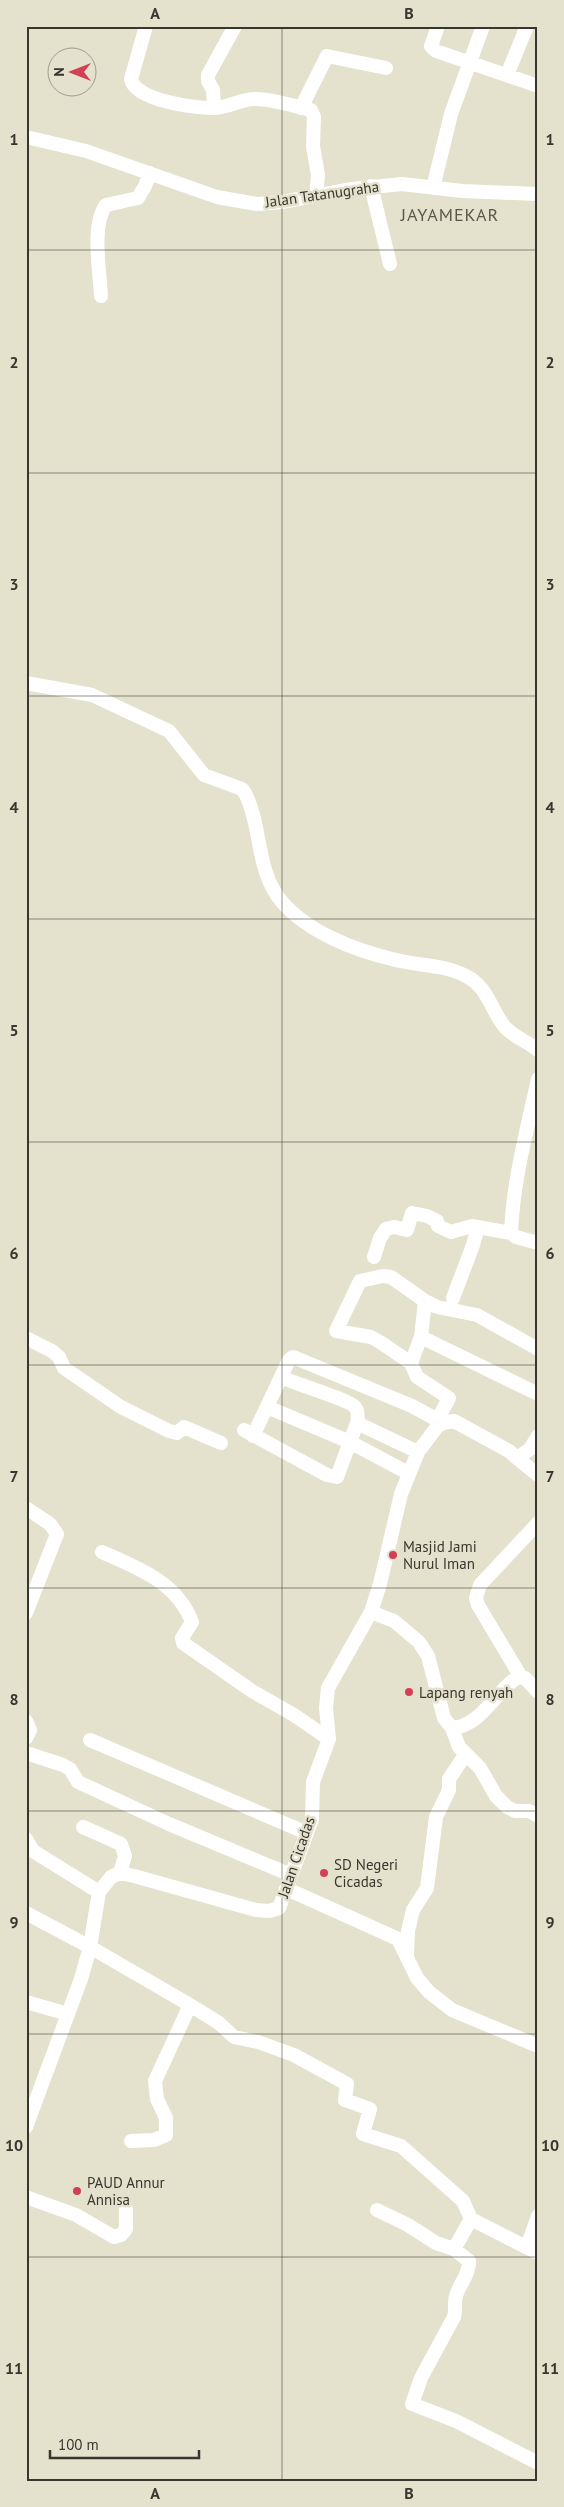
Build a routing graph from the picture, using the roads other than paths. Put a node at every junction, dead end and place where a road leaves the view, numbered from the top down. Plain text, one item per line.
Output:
1 (146, 26) edge
2 (235, 26) edge
3 (438, 26) edge
4 (483, 26) edge
5 (527, 26) edge
6 (469, 63) junction
7 (386, 68) dead end
8 (507, 75) junction
9 (538, 86) edge
10 (214, 108) junction
11 (301, 108) junction
12 (26, 137) edge
13 (150, 173) junction
14 (371, 186) junction
15 (433, 188) junction
16 (538, 194) edge
17 (316, 196) junction
18 (390, 264) dead end
19 (101, 296) dead end
20 (26, 683) edge
21 (538, 1050) edge
22 (538, 1079) edge
23 (535, 1105) edge
24 (478, 1227) junction
25 (511, 1233) junction
26 (538, 1243) edge
27 (374, 1257) dead end
28 (453, 1298) dead end
29 (425, 1301) junction
30 (421, 1337) junction
31 (26, 1338) edge
32 (538, 1349) edge
33 (411, 1363) junction
34 (281, 1377) junction
35 (538, 1394) edge
36 (267, 1408) junction
37 (441, 1421) junction
38 (357, 1423) junction
39 (538, 1436) edge
40 (350, 1442) junction
41 (220, 1443) dead end
42 (418, 1452) junction
43 (517, 1458) junction
44 (408, 1473) junction
45 (538, 1474) edge
46 (26, 1508) edge
47 (538, 1523) edge
48 (102, 1552) dead end
49 (371, 1612) junction
50 (26, 1613) edge
51 (521, 1676) junction
52 (538, 1692) edge
53 (26, 1721) edge
54 (452, 1728) junction
55 (26, 1738) edge
56 (329, 1739) junction
57 (90, 1740) dead end
58 (26, 1753) edge
59 (466, 1755) junction
60 (538, 1816) edge
61 (82, 1826) dead end
62 (307, 1833) junction
63 (26, 1839) edge
64 (120, 1873) junction
65 (292, 1875) junction
66 (287, 1889) junction
67 (99, 1892) junction
68 (26, 1913) edge
69 (90, 1946) junction
70 (407, 1955) junction
71 (26, 2002) edge
72 (190, 2005) junction
73 (68, 2014) junction
74 (538, 2046) edge
75 (26, 2127) edge
76 (131, 2140) dead end
77 (26, 2197) edge
78 (126, 2209) dead end
79 (377, 2210) dead end
80 (538, 2216) edge
81 (471, 2219) junction
82 (454, 2249) junction
83 (532, 2250) edge
84 (538, 2463) edge

1 - 10 street
2 - 10 street
3 - 6 street
4 - 6 street
5 - 8 street
6 - 8 street
6 - 15 street
7 - 11 street
8 - 9 street
10 - 11 street
11 - 17 street
12 - 13 street, Jalan Tatanugraha
13 - 17 street, Jalan Tatanugraha
13 - 19 street
14 - 15 street, Jalan Tatanugraha
14 - 17 street, Jalan Tatanugraha
14 - 18 street
15 - 16 street, Jalan Tatanugraha
20 - 21 street
22 - 23 street
23 - 25 street
24 - 25 street
24 - 27 street
24 - 28 street
25 - 26 street
29 - 30 street
29 - 32 street
29 - 33 street
30 - 33 street
30 - 35 street
31 - 41 street
33 - 37 street, Jalan Cicadas
34 - 36 street
34 - 37 street
34 - 38 street
36 - 40 street
36 - 40 street
37 - 42 street, Jalan Cicadas
37 - 43 street
38 - 40 street
38 - 42 street
39 - 43 street
40 - 44 street
42 - 44 street, Jalan Cicadas
43 - 45 street
44 - 49 street, Jalan Cicadas
46 - 50 street
47 - 51 street
48 - 56 street
49 - 54 street
49 - 56 street, Jalan Cicadas
51 - 52 street
51 - 54 street
53 - 55 street
54 - 59 street
56 - 62 street, Jalan Cicadas
57 - 62 street
58 - 65 street
59 - 60 street
59 - 70 street
61 - 64 street
62 - 65 street, Jalan Cicadas
63 - 67 street
64 - 66 street, Jalan Cicadas
64 - 67 street
65 - 66 street, Jalan Cicadas
66 - 70 street
67 - 69 street
68 - 69 street
69 - 72 street
69 - 73 street
70 - 74 street
71 - 73 street
72 - 76 street
72 - 81 street
73 - 75 street
77 - 78 street
79 - 82 street
80 - 83 street
81 - 82 street
81 - 83 street
82 - 84 street

